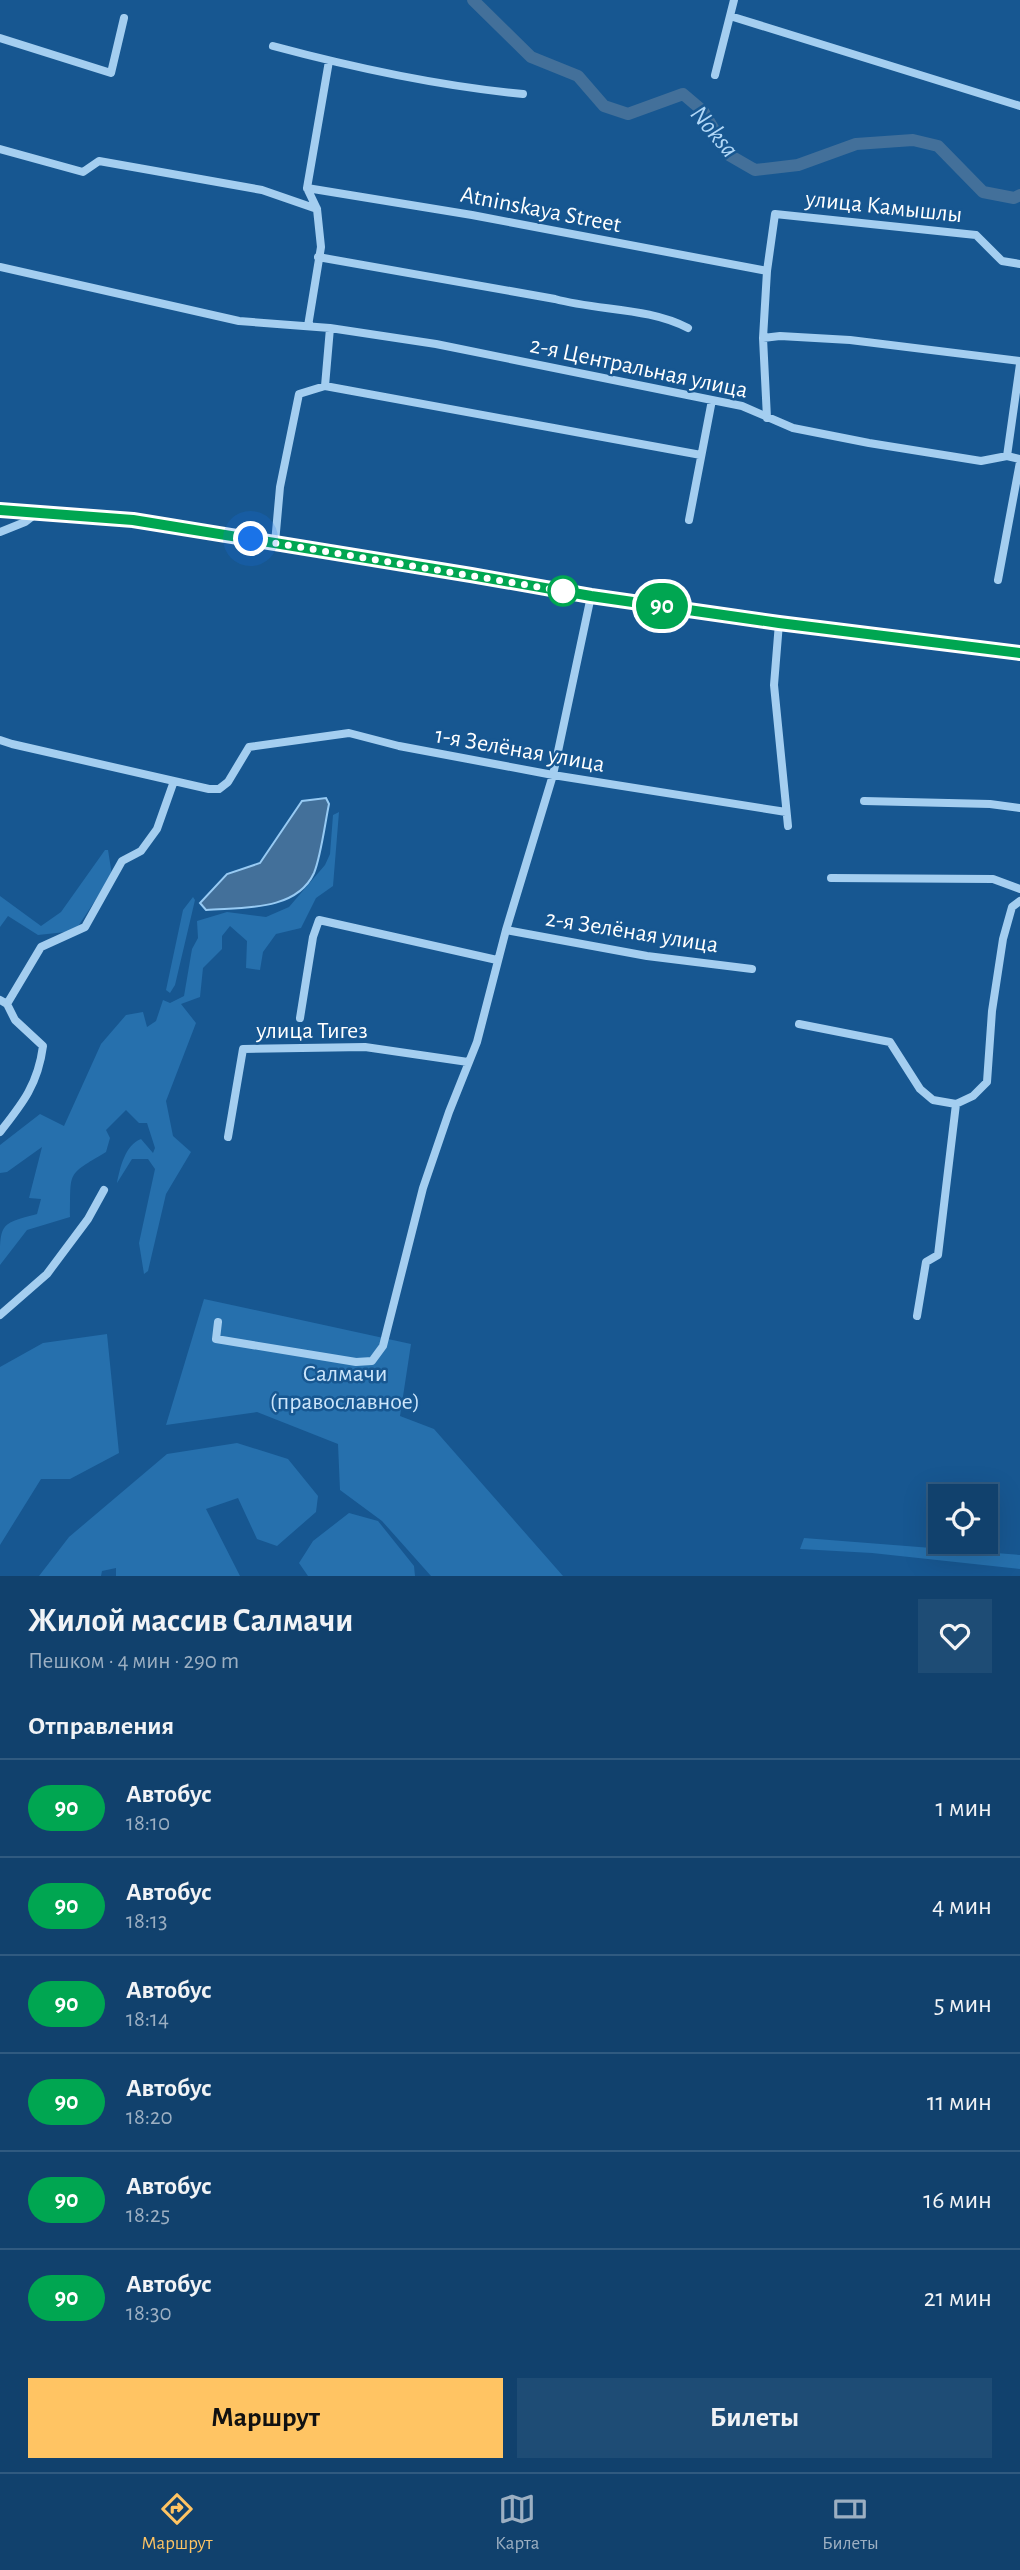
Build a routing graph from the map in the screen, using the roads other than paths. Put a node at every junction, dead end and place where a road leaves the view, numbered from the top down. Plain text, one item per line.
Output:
1 (734, 0) edge
2 (730, 16) junction
3 (124, 18) dead end
4 (0, 38) edge
5 (273, 46) dead end
6 (329, 61) junction
7 (715, 75) dead end
8 (523, 94) dead end
9 (1020, 106) edge
10 (0, 149) edge
11 (307, 188) junction
12 (317, 209) junction
13 (318, 257) junction
14 (1020, 264) edge
15 (0, 267) edge
16 (767, 271) junction
17 (308, 326) junction
18 (331, 328) junction
19 (688, 328) dead end
20 (763, 338) junction
21 (1020, 362) edge
22 (326, 386) junction
23 (712, 400) junction
24 (767, 418) junction
25 (701, 455) junction
26 (1007, 456) junction
27 (1020, 461) edge
28 (0, 510) edge
29 (38, 512) junction
30 (689, 520) dead end
31 (0, 533) edge
32 (275, 543) junction
33 (998, 580) dead end
34 (591, 596) junction
35 (779, 623) junction
36 (1020, 653) edge
37 (0, 740) edge
38 (553, 775) junction
39 (174, 781) junction
40 (864, 801) dead end
41 (1020, 808) edge
42 (786, 812) junction
43 (788, 826) dead end
44 (831, 878) dead end
45 (1020, 889) edge
46 (1020, 901) edge
47 (506, 930) junction
48 (498, 960) junction
49 (752, 969) dead end
50 (4, 1002) edge
51 (300, 1018) dead end
52 (799, 1024) dead end
53 (468, 1062) junction
54 (956, 1104) junction
55 (0, 1132) edge
56 (228, 1137) dead end
57 (104, 1190) dead end
58 (0, 1315) edge
59 (917, 1316) dead end
60 (218, 1322) dead end

1 - 2 street
2 - 7 street
2 - 9 street
3 - 4 street
5 - 6 street
6 - 8 street
6 - 11 street
10 - 12 street
11 - 12 street
11 - 16 street, Atninskaya Street
12 - 13 street
13 - 17 street
13 - 19 street
14 - 16 street, улица Камышлы
15 - 17 street, 2-я Центральная улица
16 - 20 street
17 - 18 street, 2-я Центральная улица
18 - 22 street
18 - 23 street, 2-я Центральная улица
20 - 21 street
20 - 24 street
21 - 26 street
22 - 25 street
22 - 32 street
23 - 24 street, 2-я Центральная улица
23 - 25 street
24 - 26 street, 2-я Центральная улица
25 - 30 street
26 - 27 street, 2-я Центральная улица
27 - 33 street
28 - 29 street
29 - 31 street
29 - 32 street
32 - 34 street
34 - 35 street
34 - 38 street
35 - 36 street
35 - 42 street
37 - 39 street
38 - 39 street, 1-я Зелёная улица
38 - 42 street, 1-я Зелёная улица
38 - 47 street
39 - 50 street
40 - 41 street
42 - 43 street
44 - 45 street
46 - 54 street
47 - 48 street
47 - 49 street, 2-я Зелёная улица
48 - 51 street
48 - 53 street
50 - 55 street
52 - 54 street
53 - 56 street, улица Тигез
53 - 60 street
54 - 59 street
57 - 58 street

